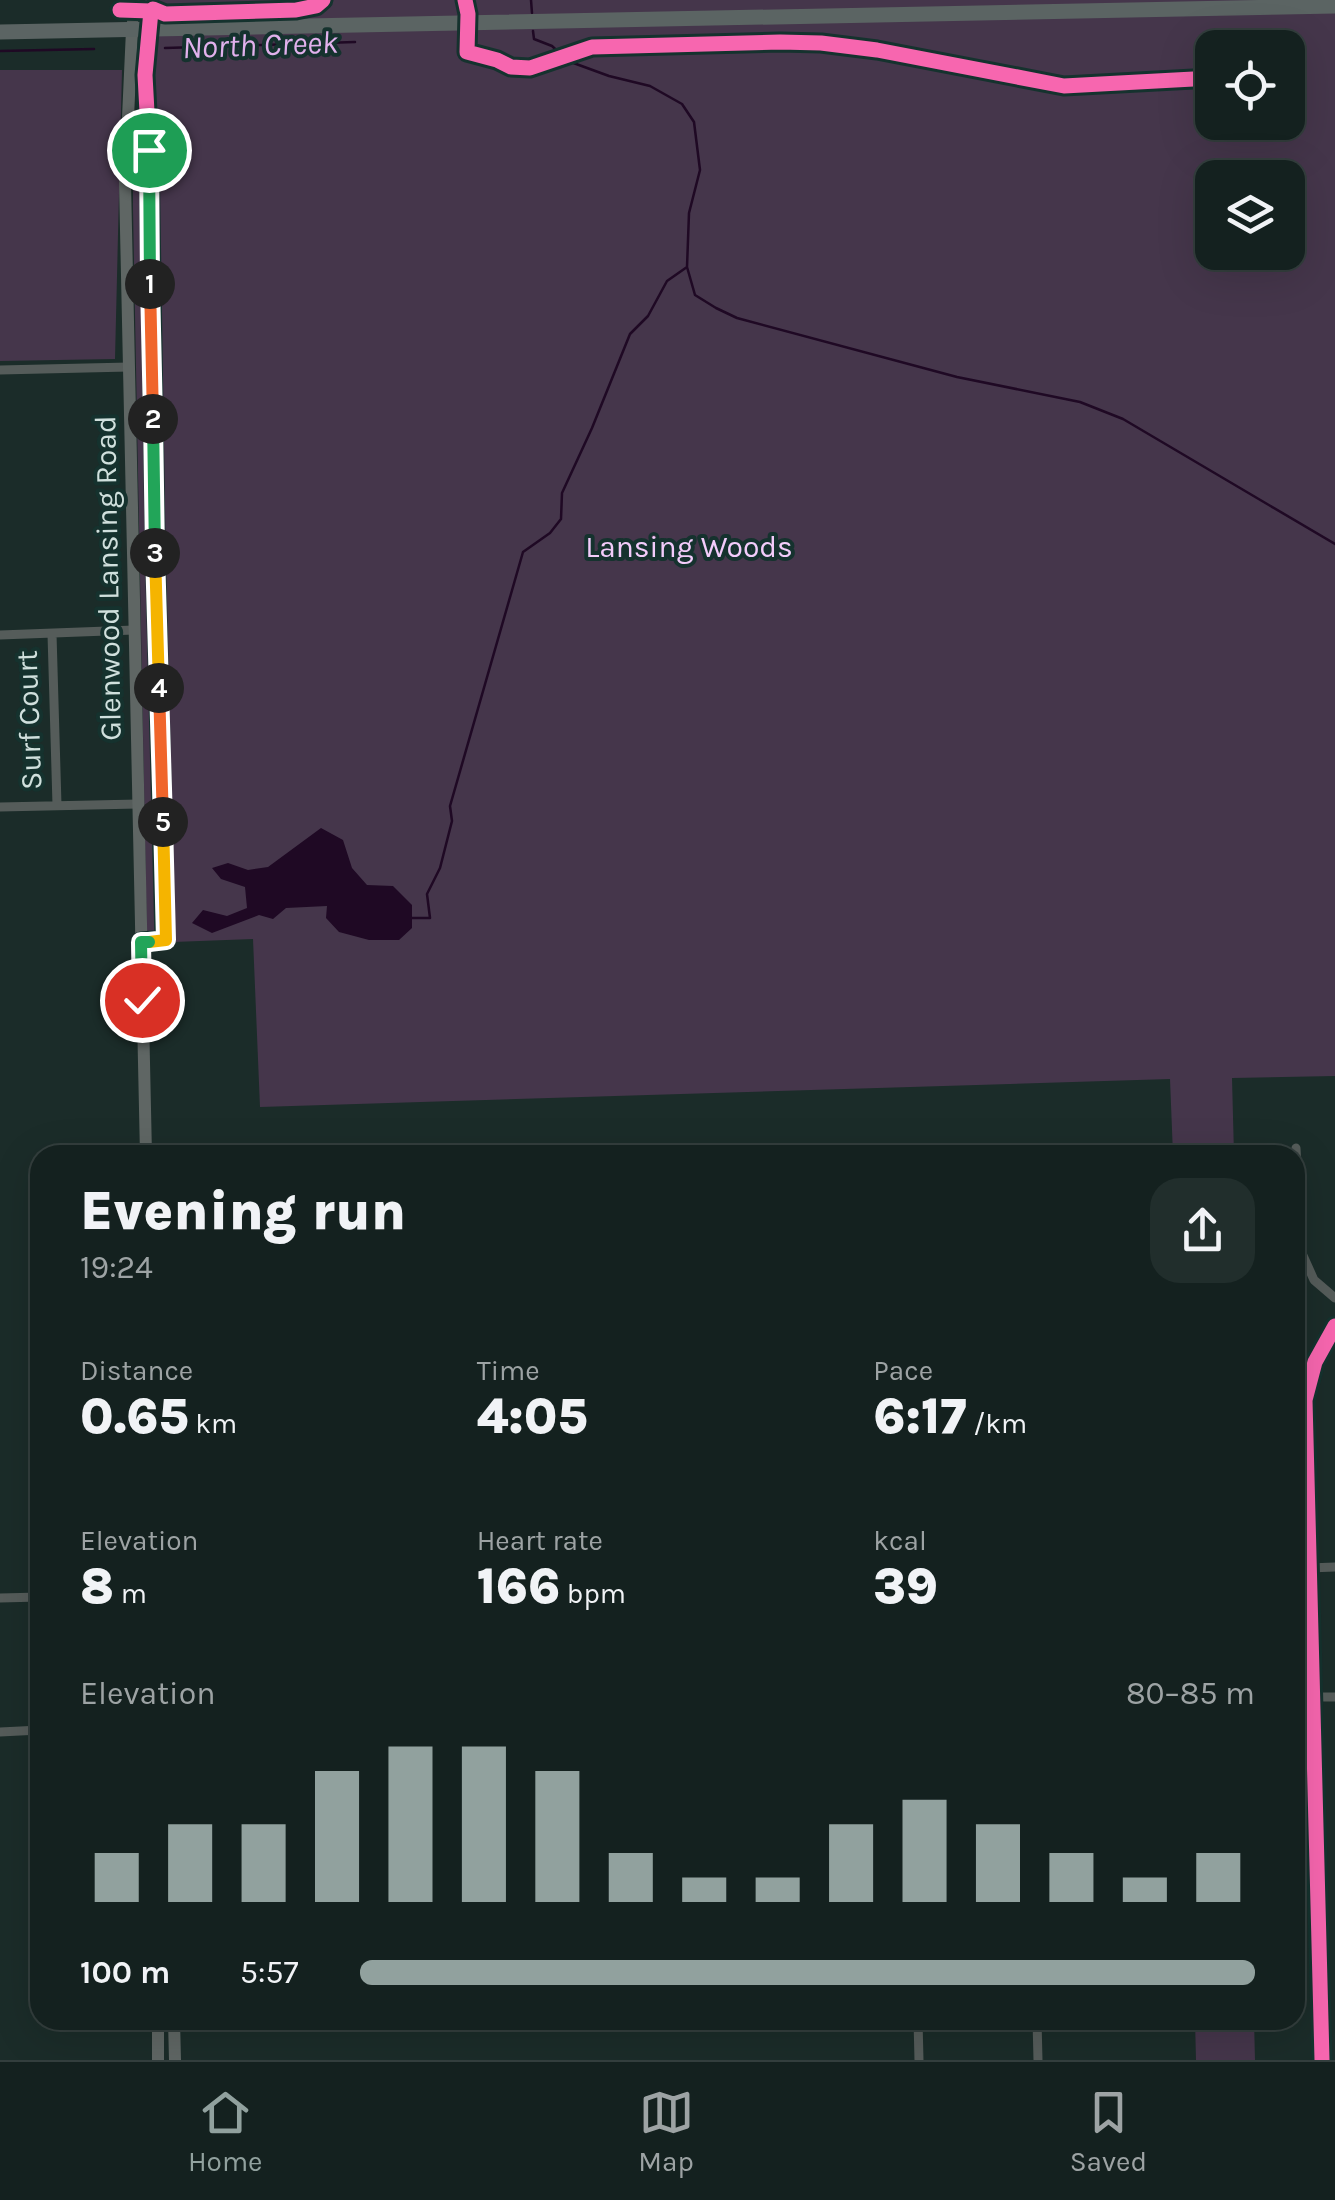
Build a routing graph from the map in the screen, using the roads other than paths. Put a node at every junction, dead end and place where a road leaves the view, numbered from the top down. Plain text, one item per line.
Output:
1 (134, 0) edge
2 (1335, 6) edge
3 (132, 30) junction
4 (0, 32) edge
5 (128, 367) junction
6 (0, 370) edge
7 (134, 630) junction
8 (52, 634) junction
9 (0, 636) edge
10 (57, 804) junction
11 (138, 804) junction
12 (0, 807) edge
13 (146, 1145) edge
14 (1305, 1262) edge
15 (1335, 1298) edge
16 (1335, 1326) edge
17 (1305, 1401) edge
18 (1305, 1511) edge
19 (1335, 1567) edge
20 (1309, 1568) junction
21 (30, 1597) edge
22 (0, 1598) edge
23 (1335, 1697) edge
24 (1312, 1698) junction
25 (30, 1730) edge
26 (0, 1732) edge
27 (158, 2030) edge
28 (174, 2030) edge
29 (918, 2030) edge
30 (1037, 2030) edge
31 (158, 2060) edge
32 (175, 2060) edge
33 (919, 2060) edge
34 (1038, 2060) edge
35 (1322, 2060) edge

1 - 3 street, Glenwood Lansing Road
2 - 3 main road
3 - 4 main road
3 - 5 main road, Glenwood Lansing Road
5 - 6 street
5 - 7 main road, Glenwood Lansing Road
7 - 8 street
7 - 11 main road, Glenwood Lansing Road
8 - 9 street
8 - 10 street, Surf Court
10 - 11 street
10 - 12 street
11 - 13 main road, Glenwood Lansing Road
14 - 15 street
16 - 17 street
18 - 20 street
19 - 20 street
20 - 24 street
21 - 22 street
23 - 24 street
24 - 35 street
25 - 26 street
27 - 31 main road
28 - 32 main road
29 - 33 street
30 - 34 street

